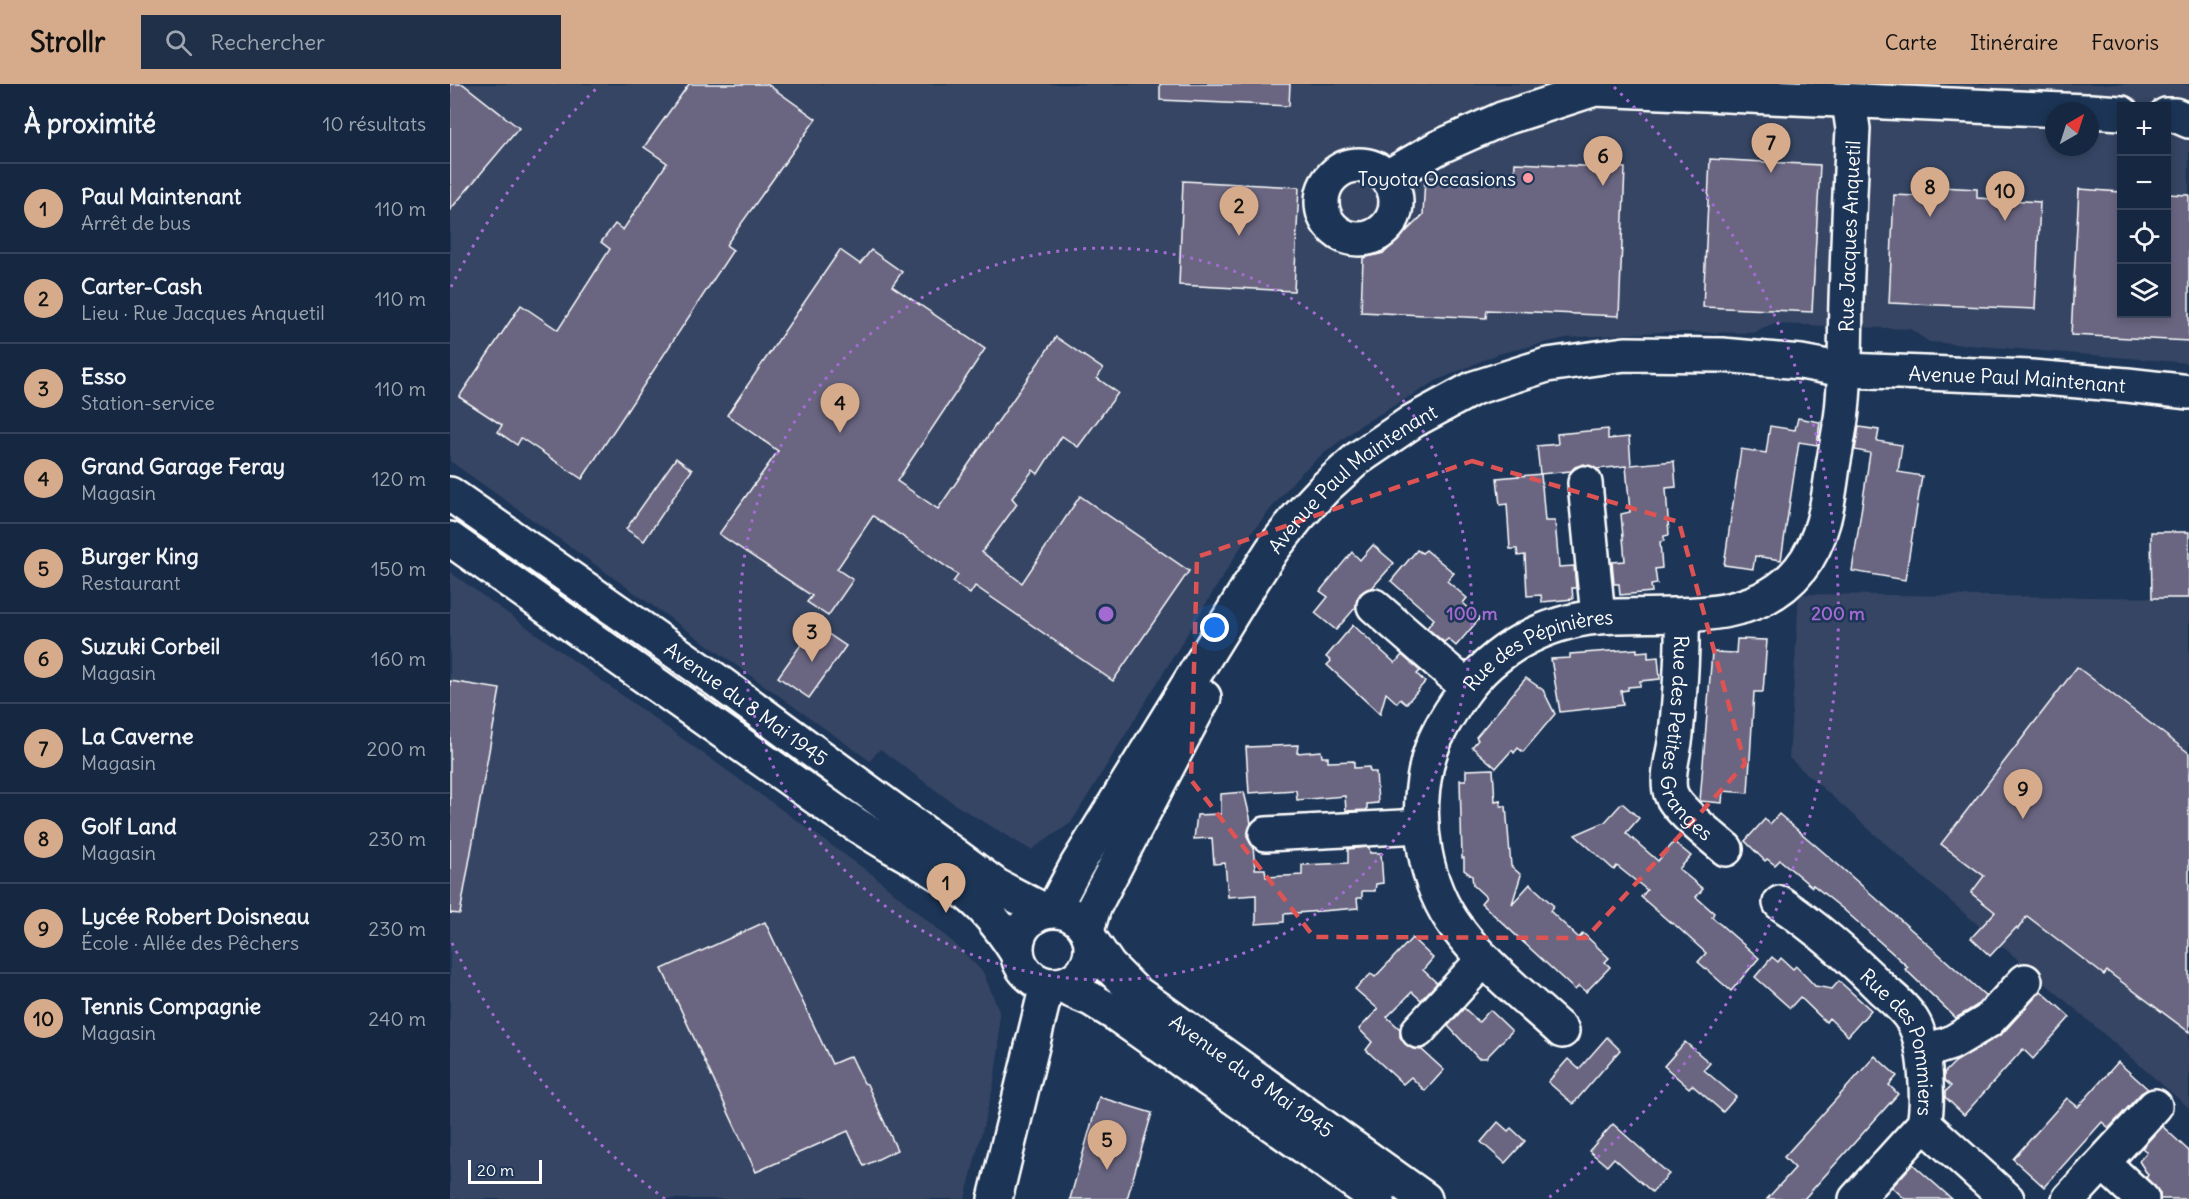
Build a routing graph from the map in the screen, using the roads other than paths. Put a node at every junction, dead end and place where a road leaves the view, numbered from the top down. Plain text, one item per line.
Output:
1 (1850, 102) junction
2 (2045, 109) edge
3 (2099, 112) edge
4 (2117, 113) edge
5 (2171, 115) edge
6 (2189, 121) edge
7 (1387, 177) dead end
8 (1844, 370) junction
9 (2189, 392) edge
10 (1585, 483) dead end
11 (450, 494) edge
12 (450, 538) edge
13 (575, 581) junction
14 (1374, 606) dead end
15 (1682, 615) junction
16 (1598, 617) junction
17 (1467, 687) junction
18 (761, 759) junction
19 (1422, 826) junction
20 (1266, 834) dead end
21 (1726, 849) dead end
22 (1780, 903) dead end
23 (1049, 911) junction
24 (1089, 935) junction
25 (1017, 953) junction
26 (1484, 959) junction
27 (2025, 981) dead end
28 (1053, 985) junction
29 (1418, 1031) dead end
30 (1562, 1031) dead end
31 (1923, 1052) junction
32 (2155, 1106) dead end
33 (1924, 1124) junction
34 (2103, 1163) junction
35 (995, 1199) edge
36 (1378, 1199) edge
37 (1425, 1199) edge
38 (1856, 1199) edge
39 (2007, 1199) edge
40 (2069, 1199) edge
41 (2142, 1199) edge

1 - 2 street
1 - 7 street
1 - 8 street, Rue Jacques Anquetil
3 - 4 street
5 - 6 street
8 - 9 street, Avenue Paul Maintenant
8 - 15 street, Rue des Pépinières
8 - 23 street, Avenue Paul Maintenant
8 - 24 street, Avenue Paul Maintenant
10 - 16 street
11 - 13 street, Avenue du 8 Mai 1945
12 - 18 street, Avenue du 8 Mai 1945
13 - 18 street
13 - 23 street, Avenue du 8 Mai 1945
14 - 17 street
15 - 16 street, Rue des Pépinières
15 - 21 street, Rue des Petites Granges
16 - 17 street, Rue des Pépinières
17 - 19 street, Rue des Pépinières
18 - 25 street, Avenue du 8 Mai 1945
19 - 20 street
19 - 26 street, Rue des Pépinières
22 - 31 street, Rue des Pommiers
23 - 24 street, Avenue du 8 Mai 1945
23 - 25 street
24 - 28 street
24 - 37 street, Avenue du 8 Mai 1945
25 - 28 street, Avenue du 8 Mai 1945
26 - 29 street
26 - 30 street, Rue des Pépinières
27 - 31 street
28 - 35 street
28 - 36 street, Avenue du 8 Mai 1945
31 - 33 street, Rue des Pommiers
32 - 34 street
33 - 38 street, Rue des Pommiers
33 - 39 street
34 - 40 street
34 - 41 street

